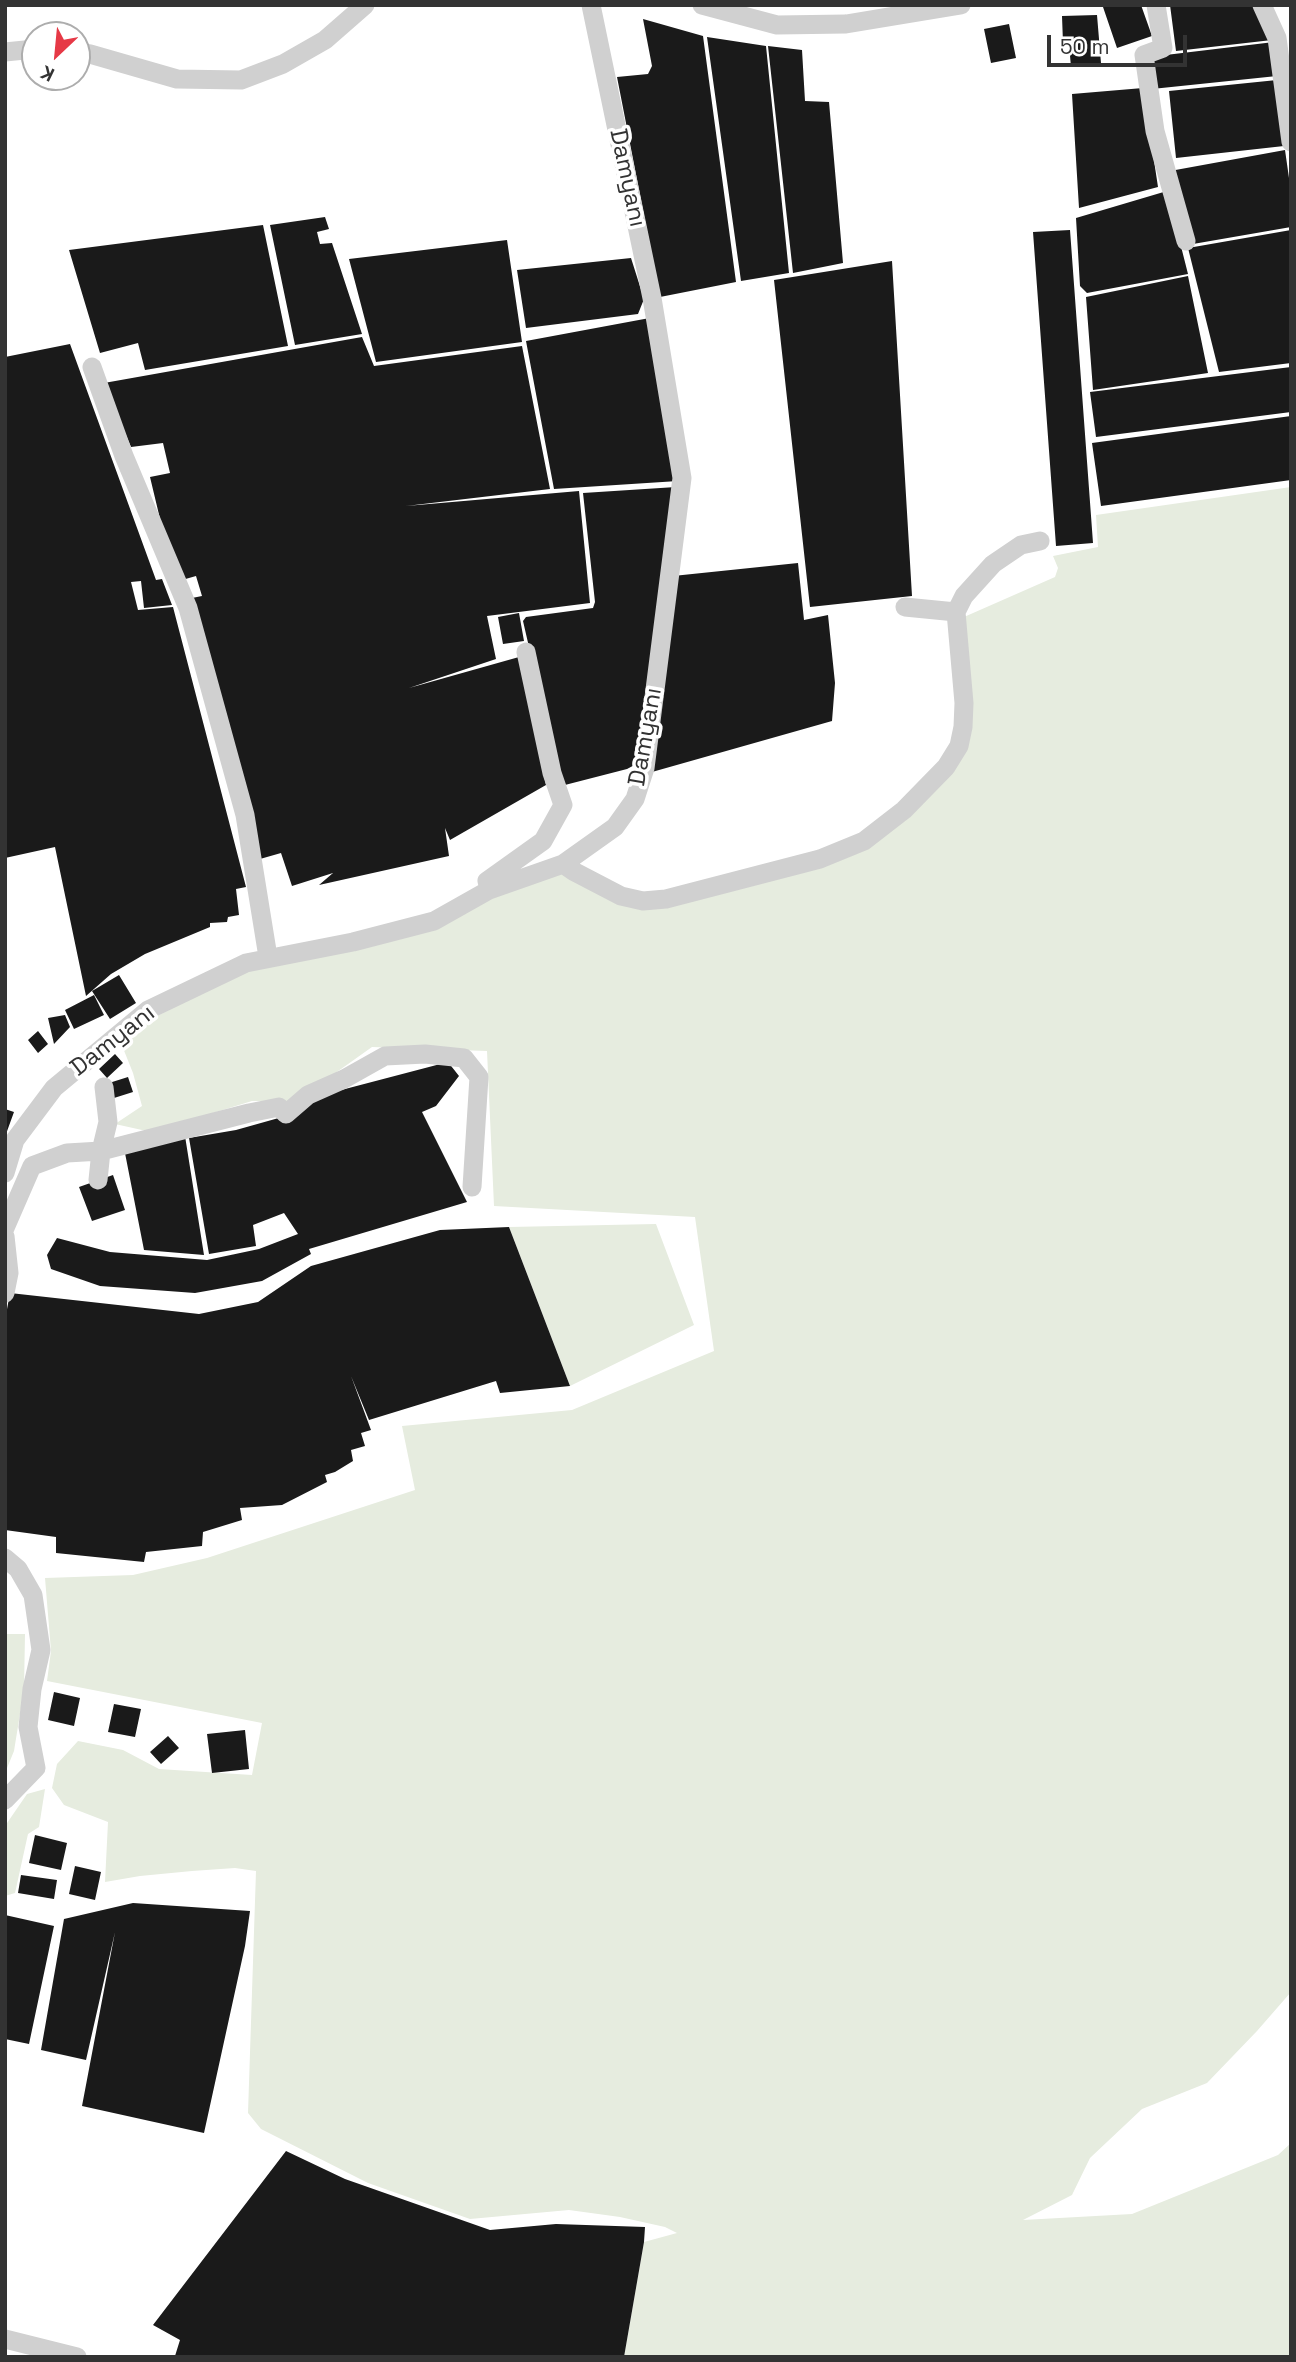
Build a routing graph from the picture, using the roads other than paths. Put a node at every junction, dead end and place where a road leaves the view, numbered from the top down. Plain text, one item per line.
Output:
1 (591, 5) edge
2 (702, 5) edge
3 (961, 5) edge
4 (1156, 5) edge
5 (1262, 5) edge
6 (365, 7) edge
7 (91, 56) edge
8 (1291, 142) edge
9 (1186, 241) dead end
10 (92, 367) dead end
11 (1040, 541) dead end
12 (905, 607) dead end
13 (956, 612) junction
14 (526, 652) dead end
15 (563, 864) junction
16 (489, 890) junction
17 (268, 957) junction
18 (103, 1087) dead end
19 (101, 1151) junction
20 (5, 1173) edge
21 (98, 1180) dead end
22 (472, 1187) dead end
23 (5, 1228) edge
24 (5, 1236) edge
25 (5, 1293) edge
26 (5, 1558) edge
27 (5, 1800) edge
28 (5, 2339) edge
29 (77, 2357) edge

1 - 15 street, Damyanı
2 - 3 street
4 - 9 street
5 - 8 street
6 - 7 street
10 - 17 street
11 - 13 street
12 - 13 street
13 - 15 street
14 - 16 street
15 - 16 street, Damyanı
16 - 17 street, Damyanı
17 - 20 street, Damyanı
18 - 19 street
19 - 21 street
19 - 22 street
19 - 23 street
24 - 25 street
26 - 27 street
28 - 29 street

